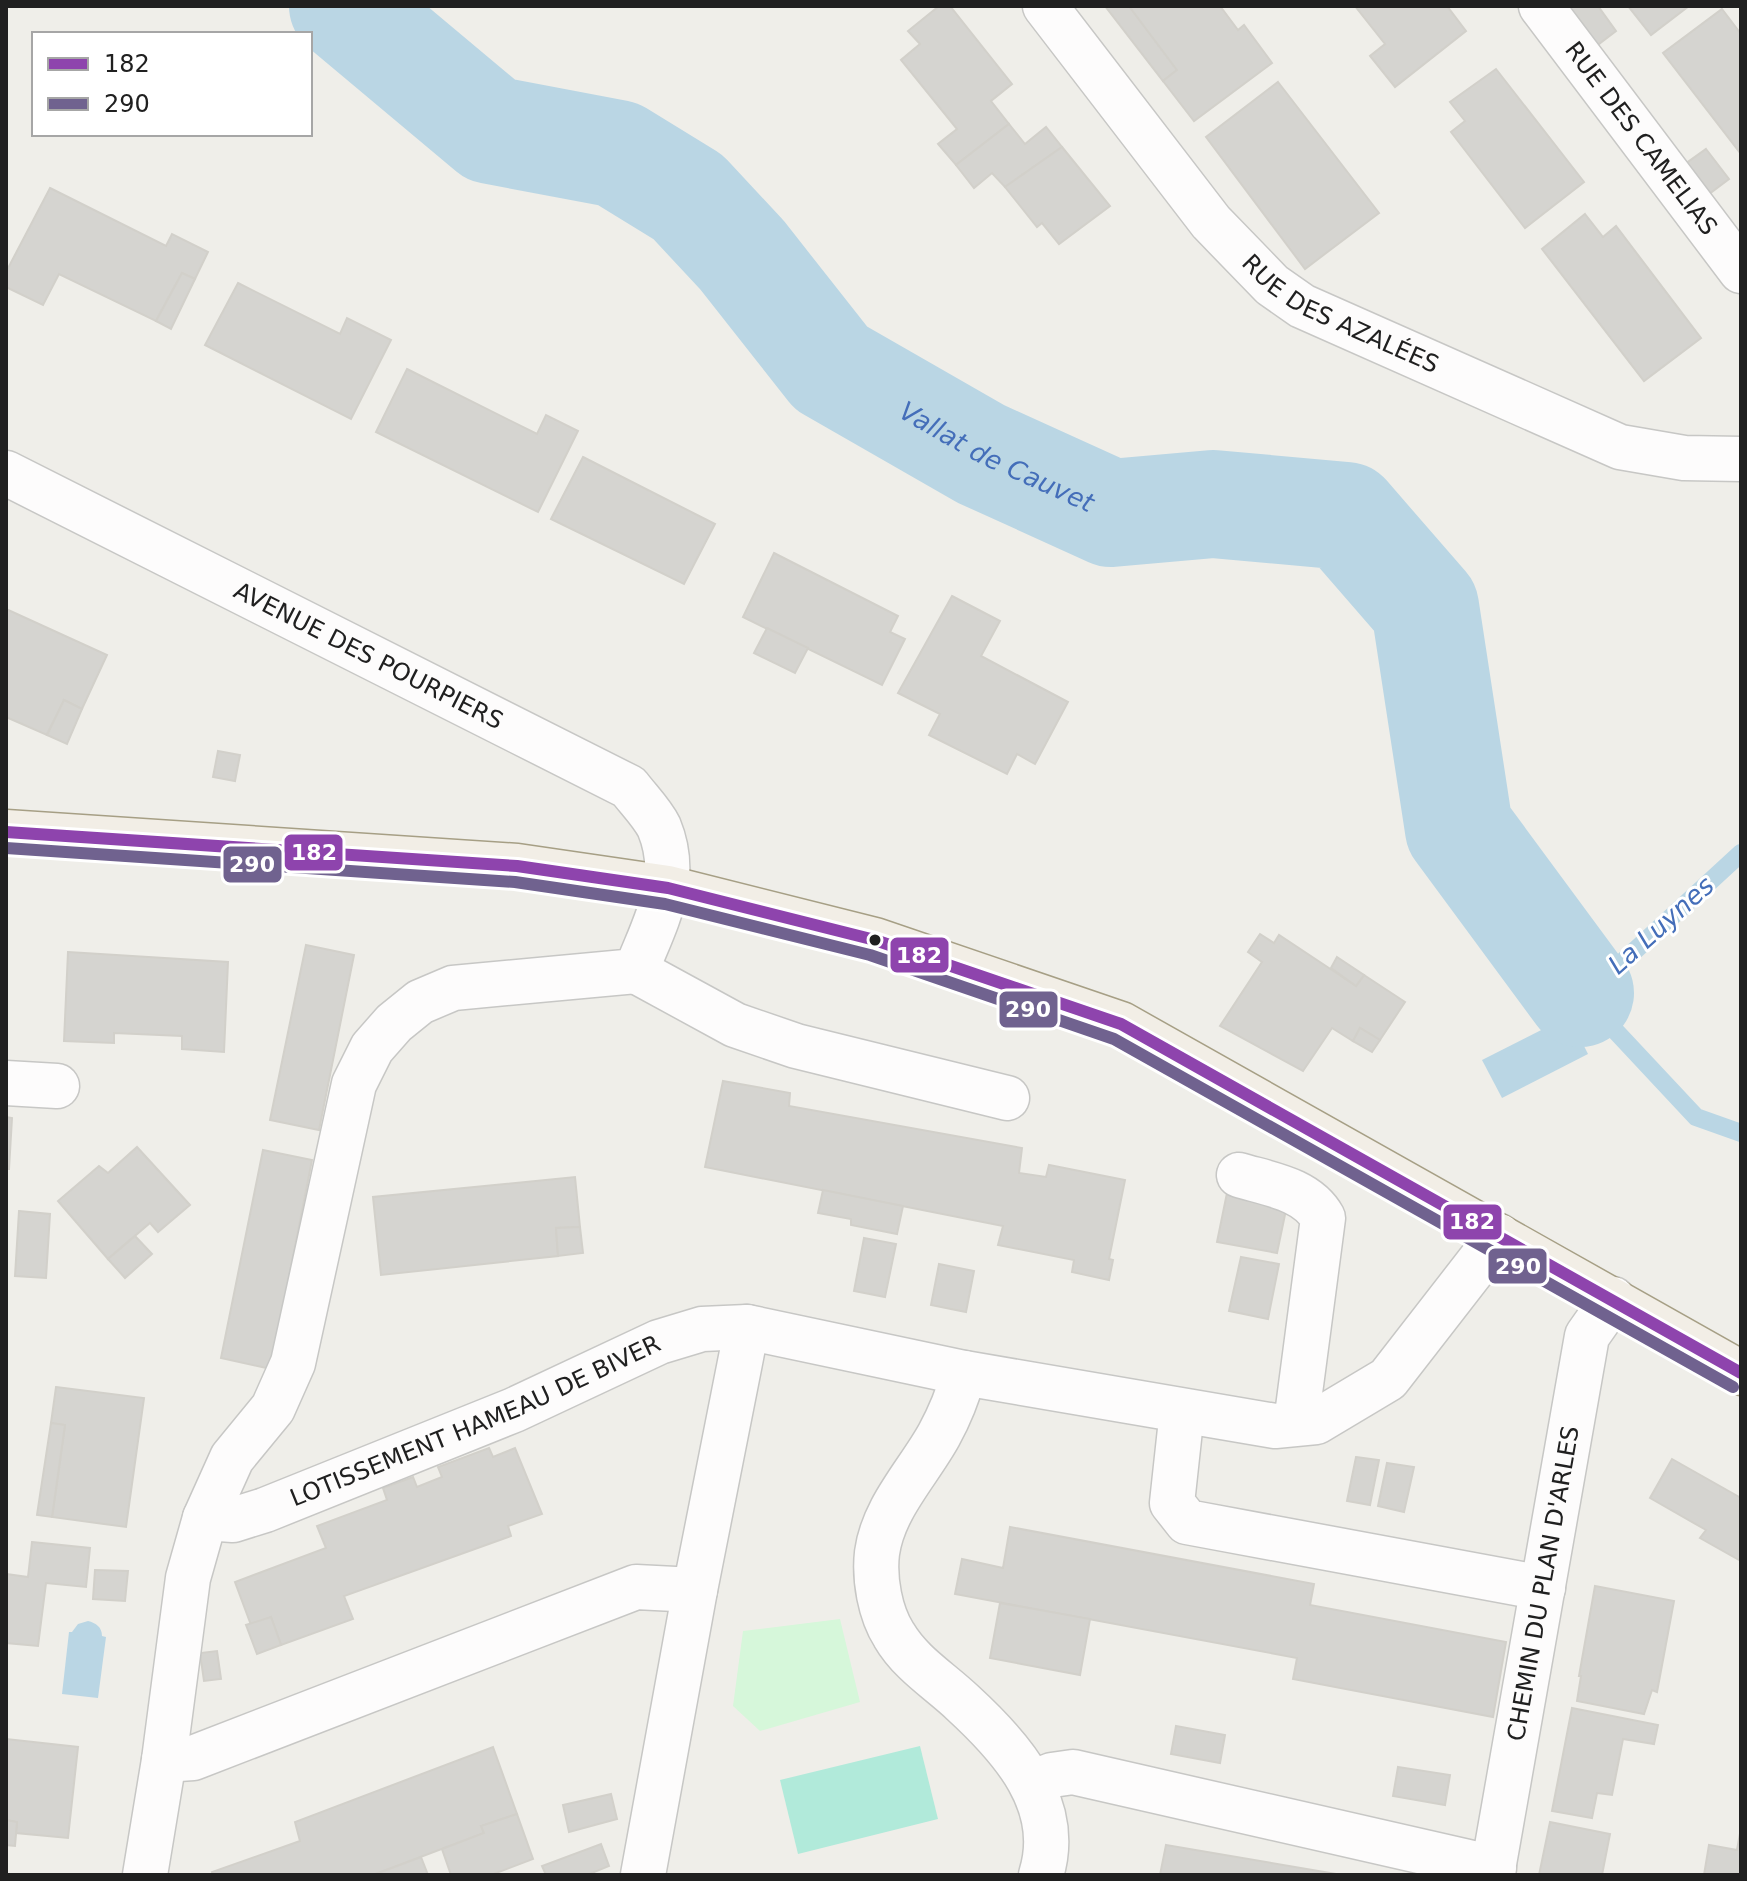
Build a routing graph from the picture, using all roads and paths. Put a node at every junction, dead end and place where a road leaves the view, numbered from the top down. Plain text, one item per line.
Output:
1 (1045, 6) edge
2 (1541, 6) edge
3 (1741, 271) edge
4 (1741, 459) edge
5 (6, 473) edge
6 (6, 832) edge
7 (668, 888) junction
8 (636, 971) junction
9 (6, 1083) edge
10 (57, 1086) dead end
11 (1007, 1098) dead end
12 (1239, 1175) dead end
13 (1499, 1236) junction
14 (1613, 1299) junction
15 (747, 1327) junction
16 (964, 1373) junction
17 (1741, 1373) edge
18 (1182, 1411) junction
19 (1296, 1423) junction
20 (205, 1518) junction
21 (1543, 1588) junction
22 (695, 1590) junction
23 (164, 1760) junction
24 (1032, 1783) junction
25 (1493, 1871) edge
26 (145, 1875) edge
27 (643, 1875) edge
28 (1041, 1875) edge

1 - 4 street, RUE DES AZALÉES
2 - 3 street, RUE DES CAMELIAS
5 - 7 street, AVENUE DES POURPIERS
6 - 7 main road
7 - 8 street
7 - 13 main road
8 - 11 street
8 - 20 street
9 - 10 street
12 - 19 street
13 - 14 main road
13 - 19 street, LOTISSEMENT HAMEAU DE BIVER
14 - 17 main road
14 - 21 street, CHEMIN DU PLAN D'ARLES
15 - 16 street, LOTISSEMENT HAMEAU DE BIVER
15 - 20 street, LOTISSEMENT HAMEAU DE BIVER
15 - 22 street
16 - 18 street, LOTISSEMENT HAMEAU DE BIVER
16 - 24 street
18 - 19 street, LOTISSEMENT HAMEAU DE BIVER
18 - 21 street
20 - 23 street
21 - 25 street, CHEMIN DU PLAN D'ARLES
22 - 23 street
22 - 27 street
23 - 26 street
24 - 25 street
24 - 28 street

